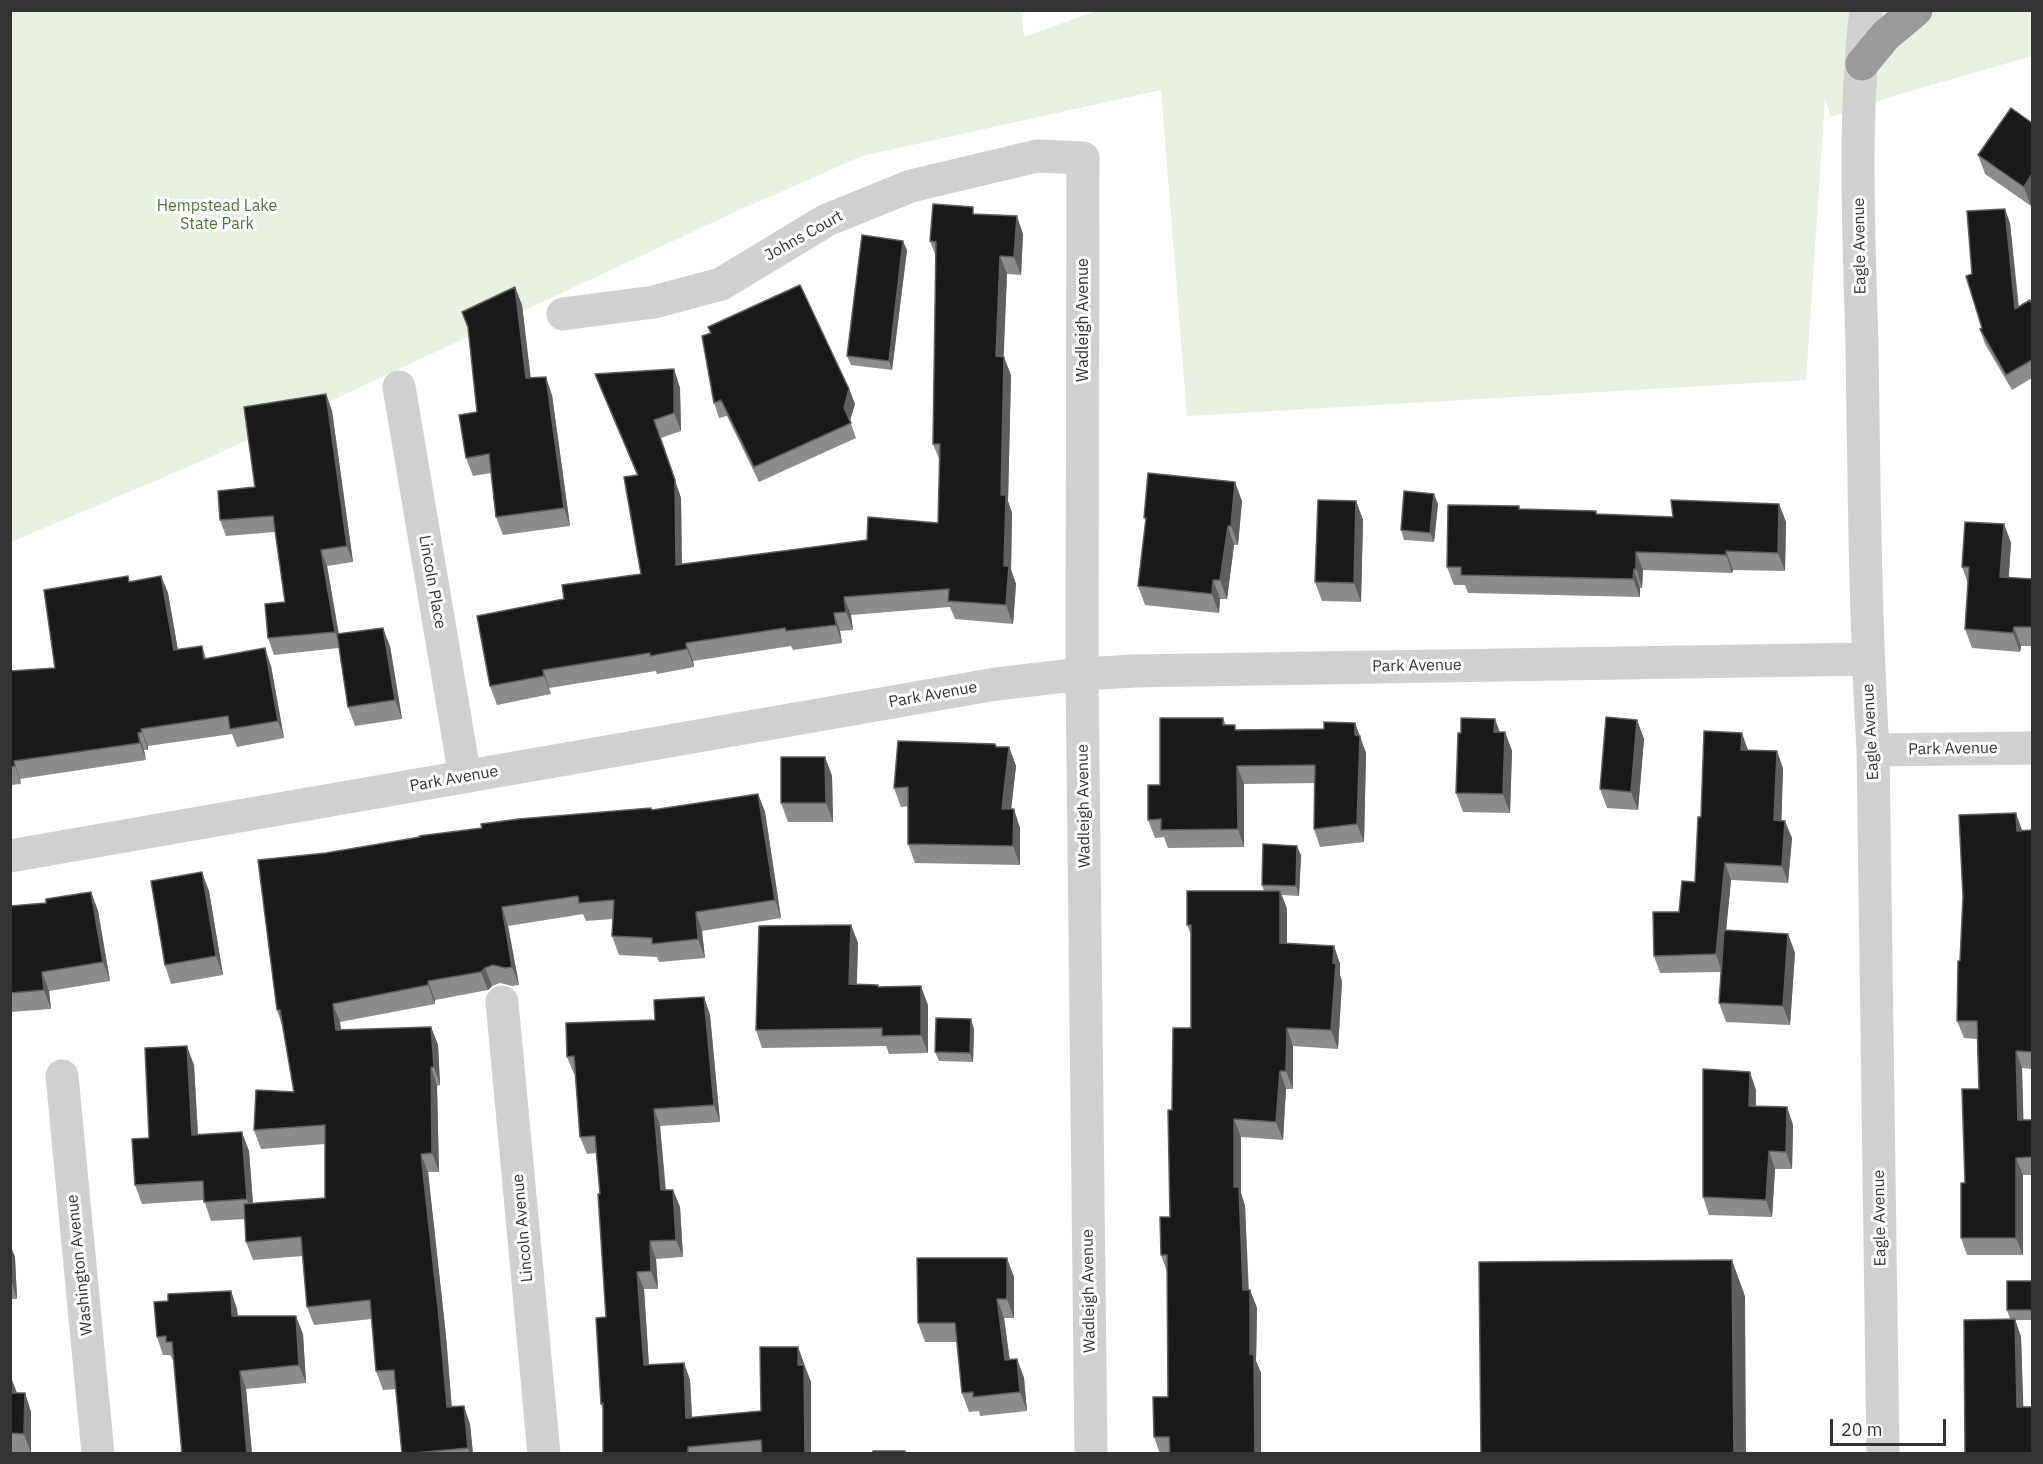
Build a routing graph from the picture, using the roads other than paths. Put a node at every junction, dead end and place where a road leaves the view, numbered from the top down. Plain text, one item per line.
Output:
1 (1866, 10) edge
2 (1916, 10) edge
3 (1862, 64) junction
4 (1083, 158) joint
5 (563, 315) dead end
6 (399, 387) dead end
7 (1868, 659) junction
8 (1082, 674) junction
9 (2032, 748) edge
10 (1873, 750) junction
11 (465, 777) junction
12 (10, 856) edge
13 (502, 1002) dead end
14 (62, 1076) dead end
15 (98, 1454) edge
16 (544, 1454) edge
17 (1091, 1454) edge
18 (1883, 1454) edge

1 - 3 street, Eagle Avenue
2 - 3 highway
3 - 7 street, Eagle Avenue
4 - 5 street, Johns Court
4 - 8 street, Wadleigh Avenue
6 - 11 street, Lincoln Place
7 - 8 street, Park Avenue
7 - 10 street, Eagle Avenue
8 - 11 street, Park Avenue
8 - 17 street, Wadleigh Avenue
9 - 10 street, Park Avenue
10 - 18 street, Eagle Avenue
11 - 12 street, Park Avenue
13 - 16 street, Lincoln Avenue
14 - 15 street, Washington Avenue

